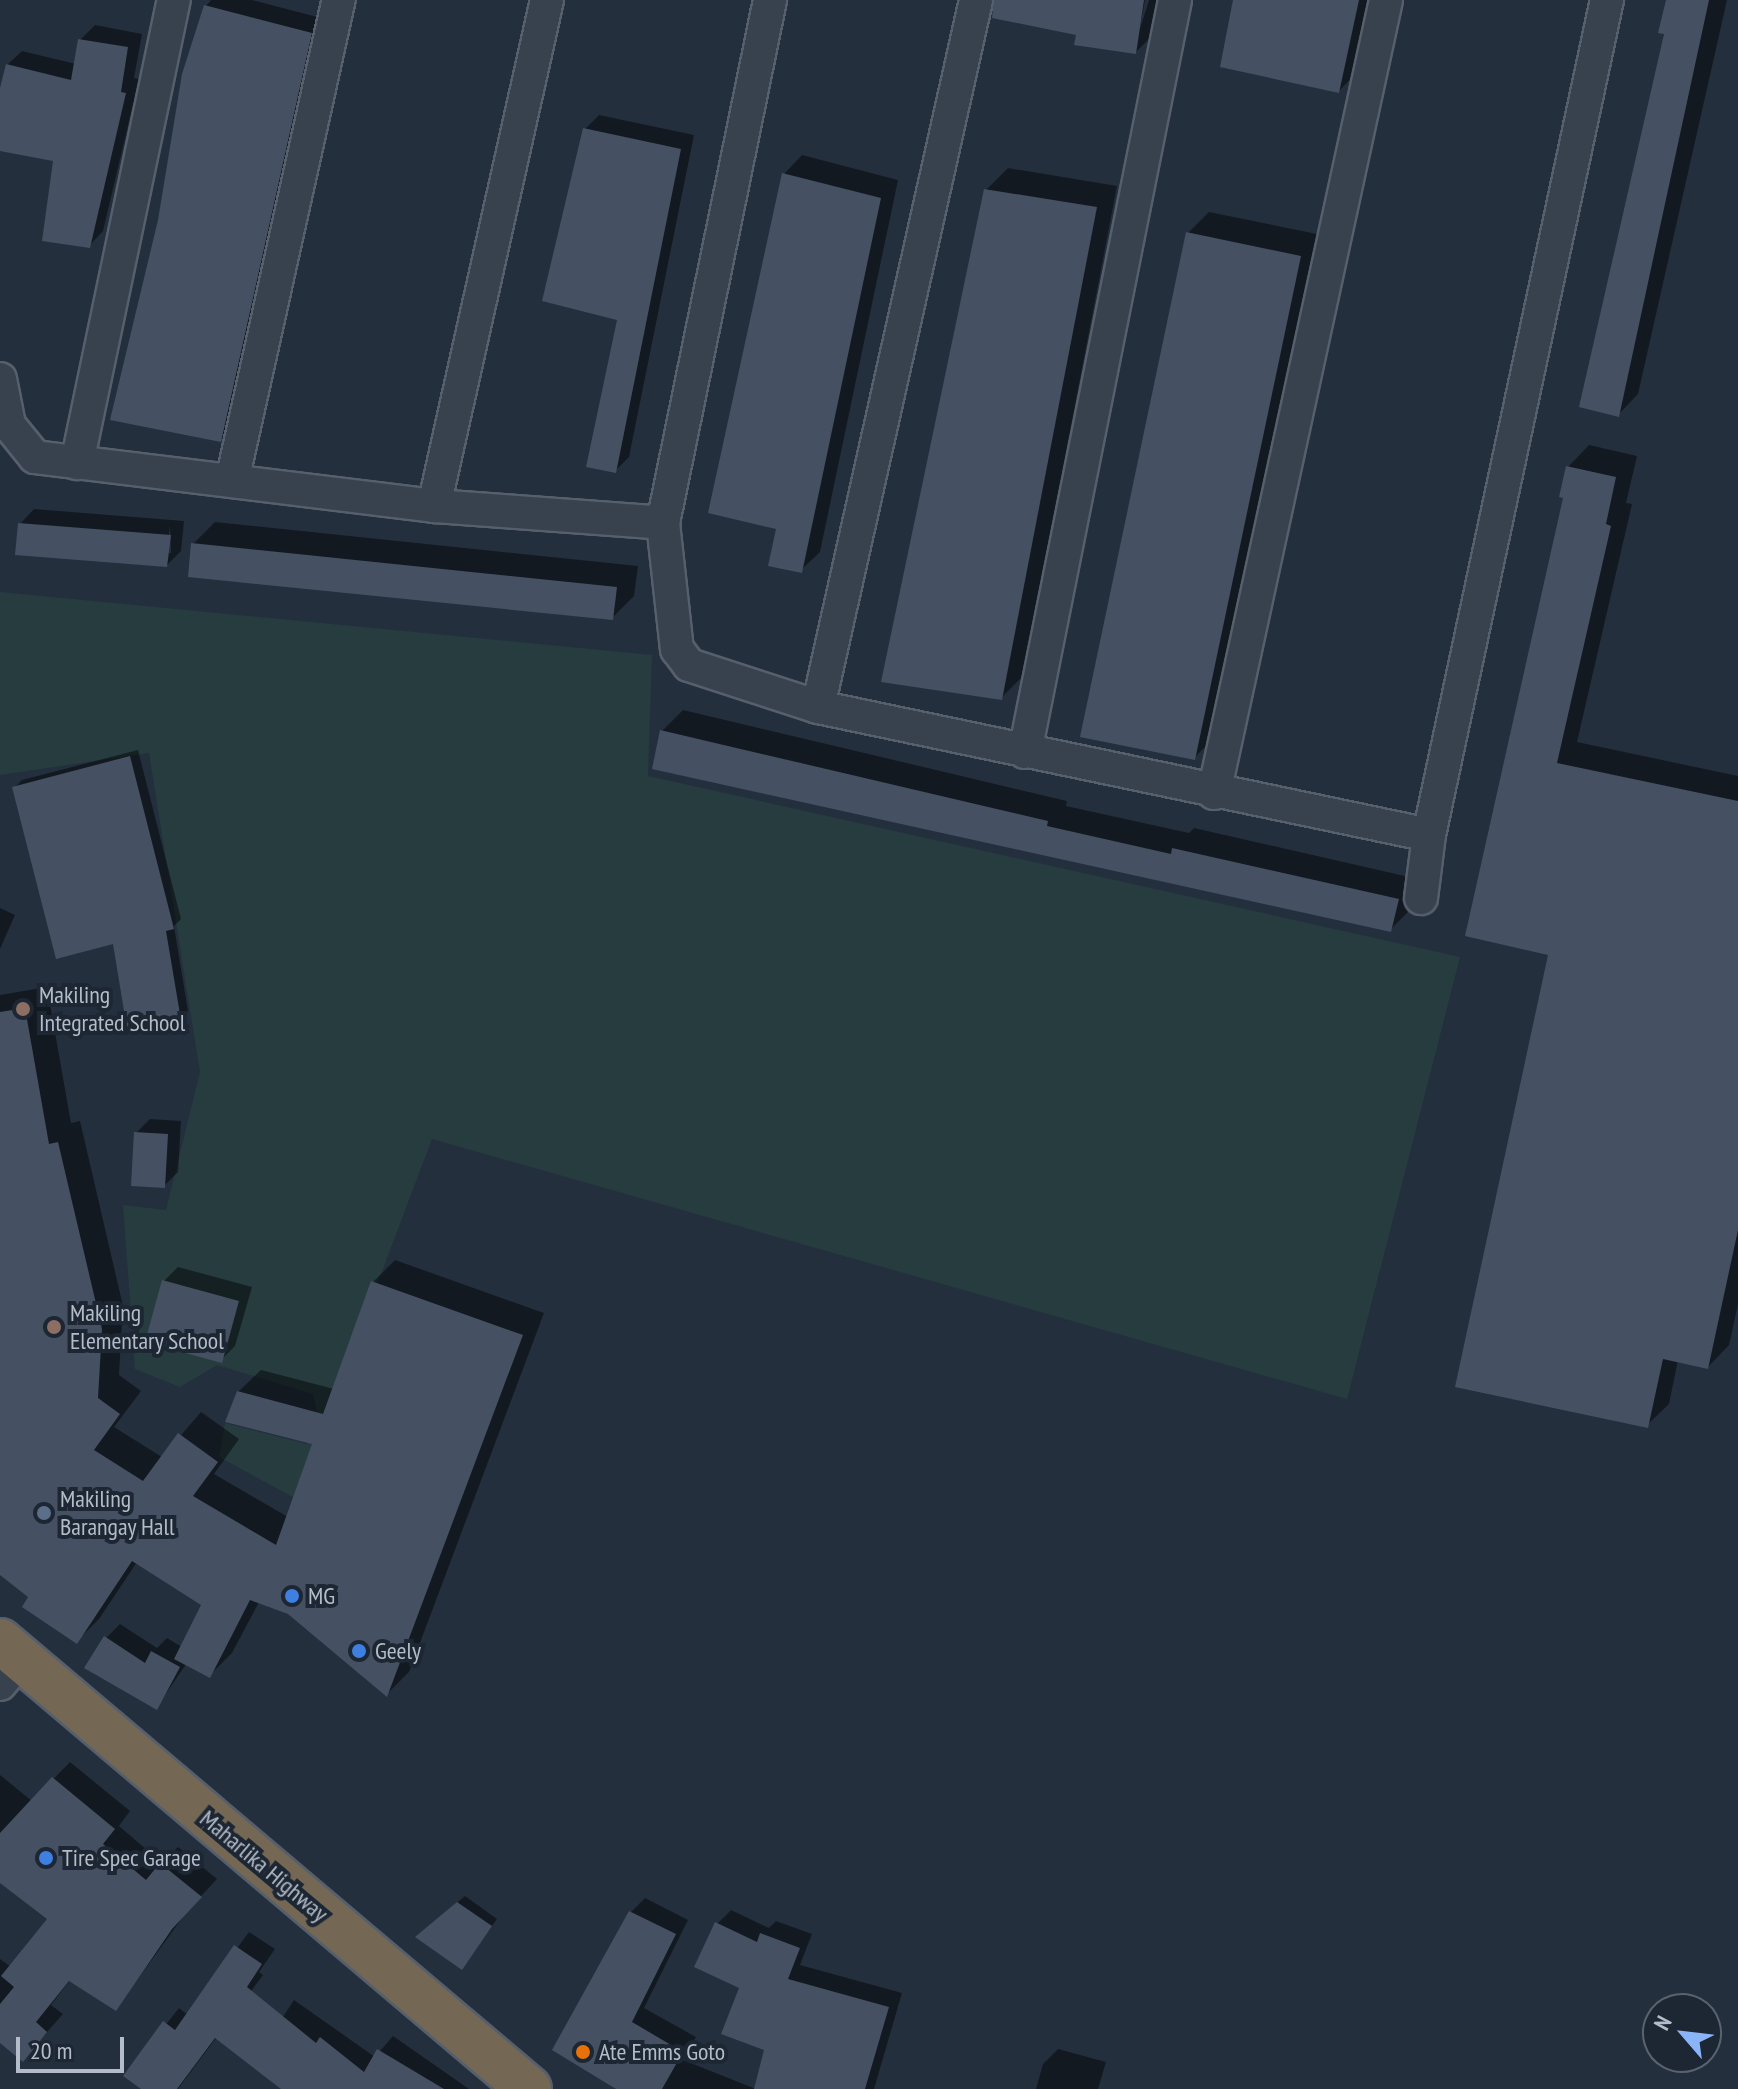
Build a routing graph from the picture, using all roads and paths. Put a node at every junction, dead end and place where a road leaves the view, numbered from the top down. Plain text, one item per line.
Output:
1 (174, 0) edge
2 (339, 0) edge
3 (547, 0) edge
4 (770, 0) edge
5 (976, 0) edge
6 (1175, 0) edge
7 (1386, 0) edge
8 (1607, 0) edge
9 (0, 379) edge
10 (77, 463) junction
11 (232, 481) junction
12 (434, 506) junction
13 (663, 523) junction
14 (818, 707) junction
15 (1025, 752) junction
16 (1214, 793) junction
17 (1429, 835) junction
18 (1421, 898) dead end
19 (7, 1661) edge
20 (514, 2084) edge

1 - 10 street
2 - 11 street
3 - 12 street
4 - 13 street
5 - 14 street
6 - 15 street
7 - 16 street
8 - 17 street
9 - 10 street
10 - 11 street
11 - 12 street
12 - 13 street
13 - 14 street
14 - 15 street
15 - 16 street
16 - 17 street
17 - 18 street
19 - 20 highway, Maharlika Highway

